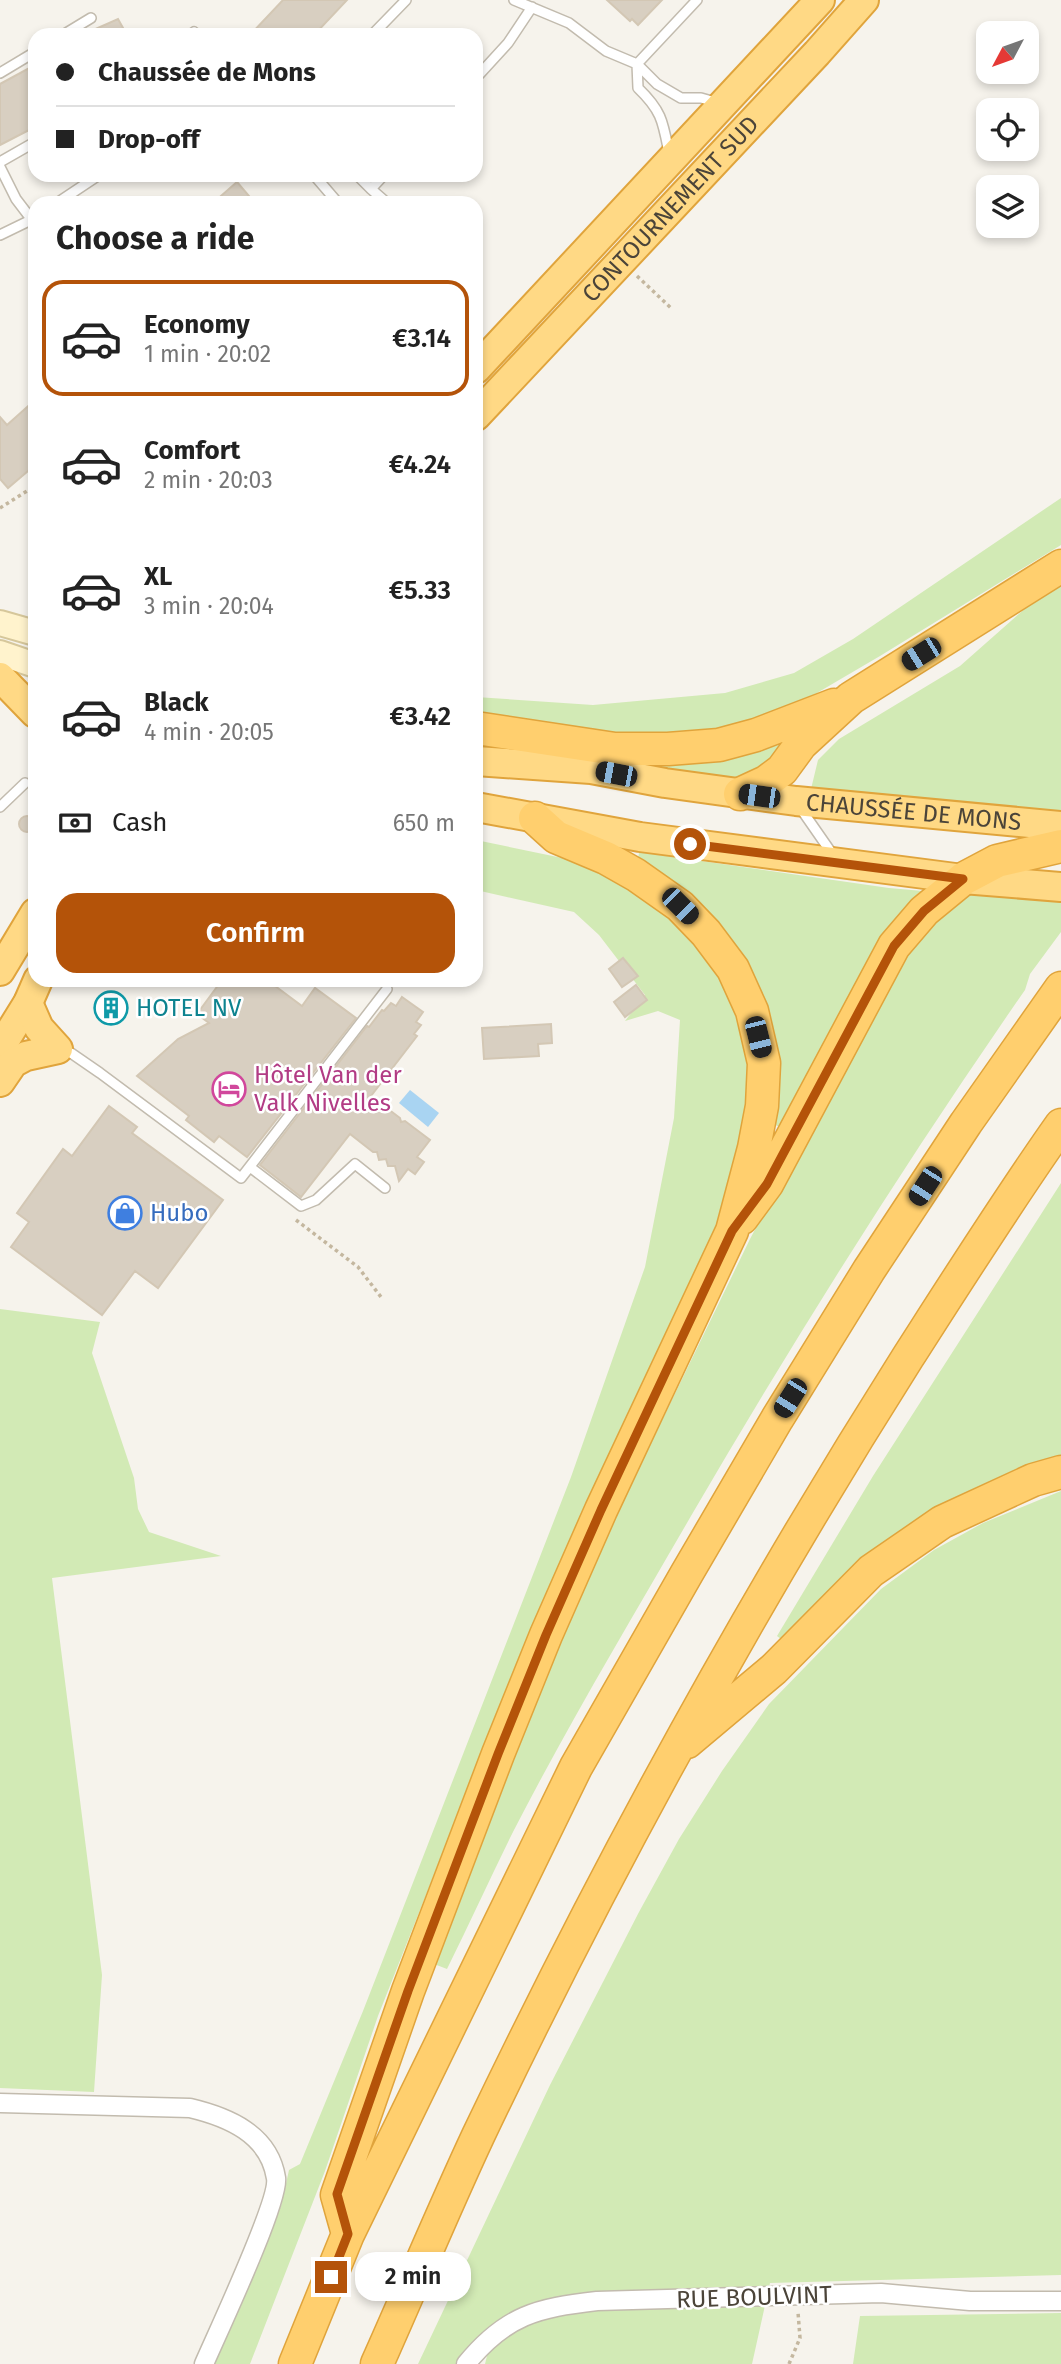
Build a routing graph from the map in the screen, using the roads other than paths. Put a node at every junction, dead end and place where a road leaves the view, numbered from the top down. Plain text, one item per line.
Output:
1 (406, 0) edge
2 (514, 0) edge
3 (696, 0) edge
4 (820, 0) edge
5 (864, 0) edge
6 (532, 7) junction
7 (91, 18) dead end
8 (75, 28) edge
9 (379, 28) edge
10 (28, 56) edge
11 (637, 65) junction
12 (483, 70) edge
13 (0, 73) edge
14 (724, 105) junction
15 (28, 146) edge
16 (670, 162) junction
17 (0, 164) edge
18 (88, 182) edge
19 (320, 182) edge
20 (364, 182) edge
21 (377, 182) edge
22 (370, 189) junction
23 (68, 196) edge
24 (332, 196) edge
25 (378, 196) edge
26 (28, 212) edge
27 (28, 222) edge
28 (0, 234) edge
29 (483, 362) edge
30 (483, 409) edge
31 (1061, 566) edge
32 (0, 623) edge
33 (28, 631) edge
34 (0, 653) edge
35 (28, 663) edge
36 (0, 677) edge
37 (851, 698) junction
38 (28, 706) edge
39 (483, 729) edge
40 (483, 761) edge
41 (25, 783) dead end
42 (740, 794) junction
43 (796, 801) junction
44 (0, 807) edge
45 (483, 808) edge
46 (535, 818) junction
47 (1061, 826) edge
48 (1061, 846) edge
49 (839, 864) junction
50 (963, 879) junction
51 (1061, 887) edge
52 (28, 925) edge
53 (0, 971) edge
54 (1061, 988) edge
55 (387, 989) dead end
56 (33, 991) edge
57 (0, 1048) edge
58 (58, 1049) junction
59 (0, 1082) edge
60 (1061, 1125) edge
61 (250, 1167) junction
62 (386, 1188) dead end
63 (732, 1231) junction
64 (1061, 1472) edge
65 (673, 1753) junction
66 (0, 2103) edge
67 (348, 2234) junction
68 (1061, 2301) edge
69 (205, 2364) edge
70 (295, 2364) edge
71 (377, 2364) edge
72 (466, 2364) edge

1 - 9 lane
2 - 6 lane
3 - 11 lane
4 - 14 highway, CONTOURNEMENT SUD
5 - 30 highway, CONTOURNEMENT SUD
6 - 11 lane
6 - 12 lane
7 - 8 lane
10 - 13 lane
11 - 14 lane
11 - 16 lane
14 - 16 highway, CONTOURNEMENT SUD
15 - 17 lane
16 - 29 highway, CONTOURNEMENT SUD
17 - 26 lane
18 - 23 lane
19 - 24 lane
20 - 22 lane
21 - 22 lane
22 - 25 lane
27 - 28 lane
31 - 37 highway
32 - 33 main road
34 - 35 main road
36 - 38 highway
37 - 39 highway
37 - 42 highway
40 - 42 highway, CHAUSSÉE DE MONS
41 - 44 lane
42 - 43 highway, CHAUSSÉE DE MONS
43 - 47 highway, CHAUSSÉE DE MONS
43 - 49 lane
45 - 46 highway
46 - 49 highway
46 - 63 highway
48 - 50 highway
49 - 50 highway
50 - 51 highway
50 - 63 highway
52 - 53 highway
54 - 67 highway
55 - 61 lane
56 - 57 highway
56 - 58 highway
58 - 59 highway
58 - 61 lane
60 - 65 highway
61 - 62 lane
63 - 67 highway
64 - 65 highway
65 - 71 highway
66 - 69 street
67 - 70 highway
68 - 72 street, RUE BOULVINT

